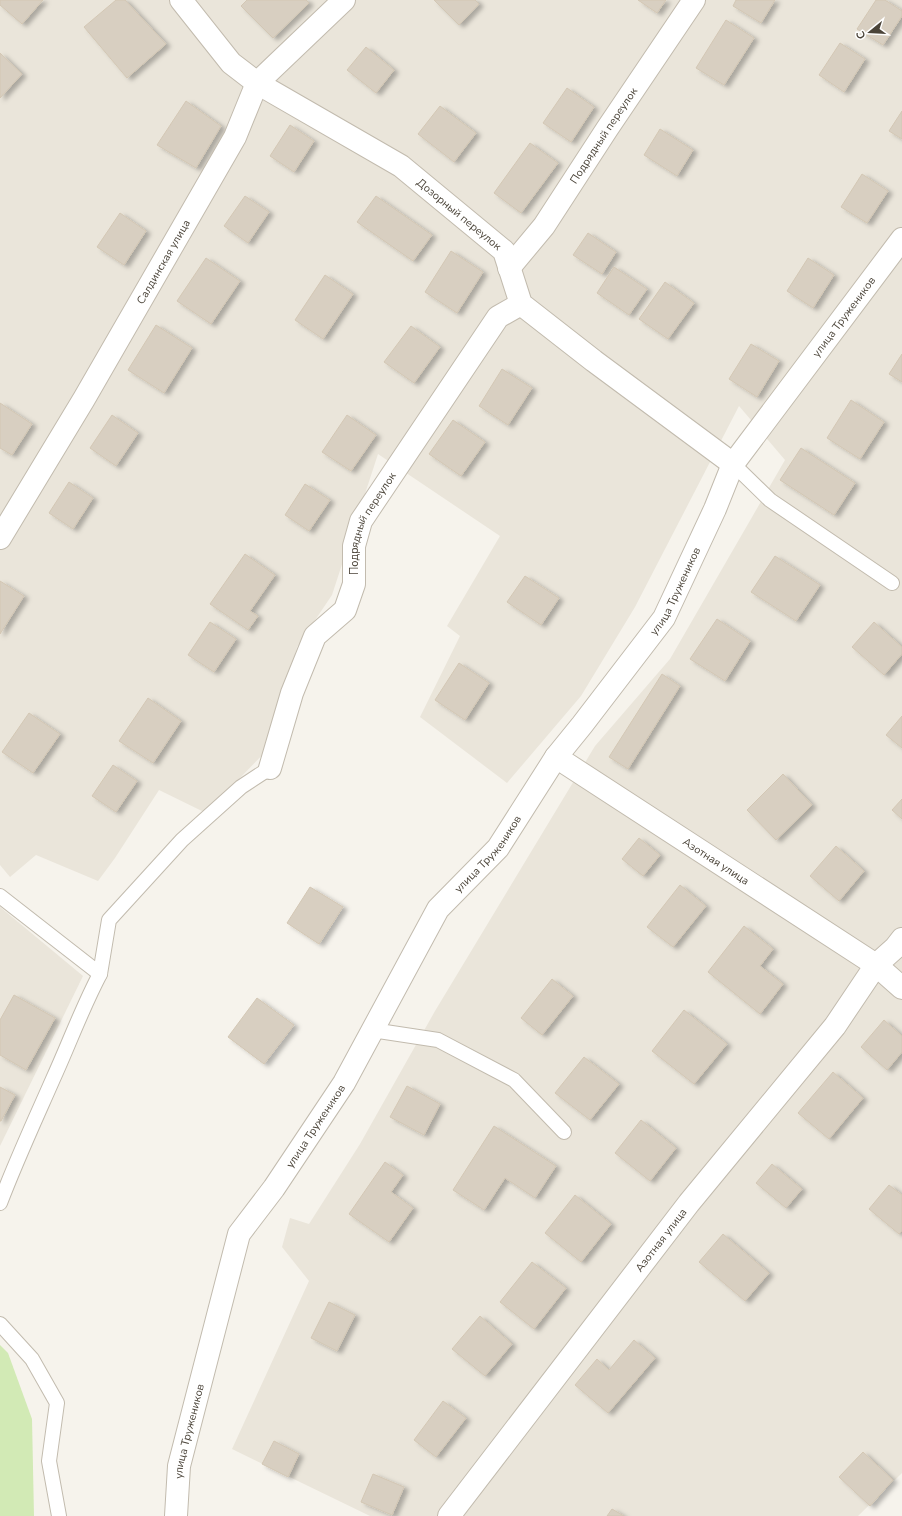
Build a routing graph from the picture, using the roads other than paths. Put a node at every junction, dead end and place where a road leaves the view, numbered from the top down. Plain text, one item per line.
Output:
1 (181, 0) edge
2 (344, 0) edge
3 (694, 0) edge
4 (257, 83) junction
5 (902, 239) edge
6 (509, 268) junction
7 (521, 304) junction
8 (733, 464) junction
9 (0, 538) edge
10 (892, 583) dead end
11 (556, 757) junction
12 (270, 768) joint
13 (0, 896) edge
14 (902, 939) edge
15 (876, 965) junction
16 (100, 974) junction
17 (902, 988) edge
18 (372, 1030) junction
19 (564, 1132) dead end
20 (0, 1203) edge
21 (0, 1324) edge
22 (59, 1516) edge
23 (176, 1516) edge
24 (449, 1516) edge

1 - 4 street, Дозорный переулок
2 - 4 street, Салдинская улица
3 - 6 street, Подрядный переулок
4 - 6 street, Дозорный переулок
4 - 9 street, Салдинская улица
5 - 8 street, улица Тружеников
6 - 7 street, Дозорный переулок
7 - 8 street
7 - 12 street, Подрядный переулок
8 - 10 lane
8 - 11 street, улица Тружеников
11 - 15 street, Азотная улица
11 - 18 street, улица Тружеников
12 - 16 lane
13 - 16 lane
14 - 15 street, Азотная улица
15 - 17 street, Азотная улица
15 - 24 street, Азотная улица
16 - 20 lane
18 - 19 lane
18 - 23 street, улица Тружеников
21 - 22 lane

